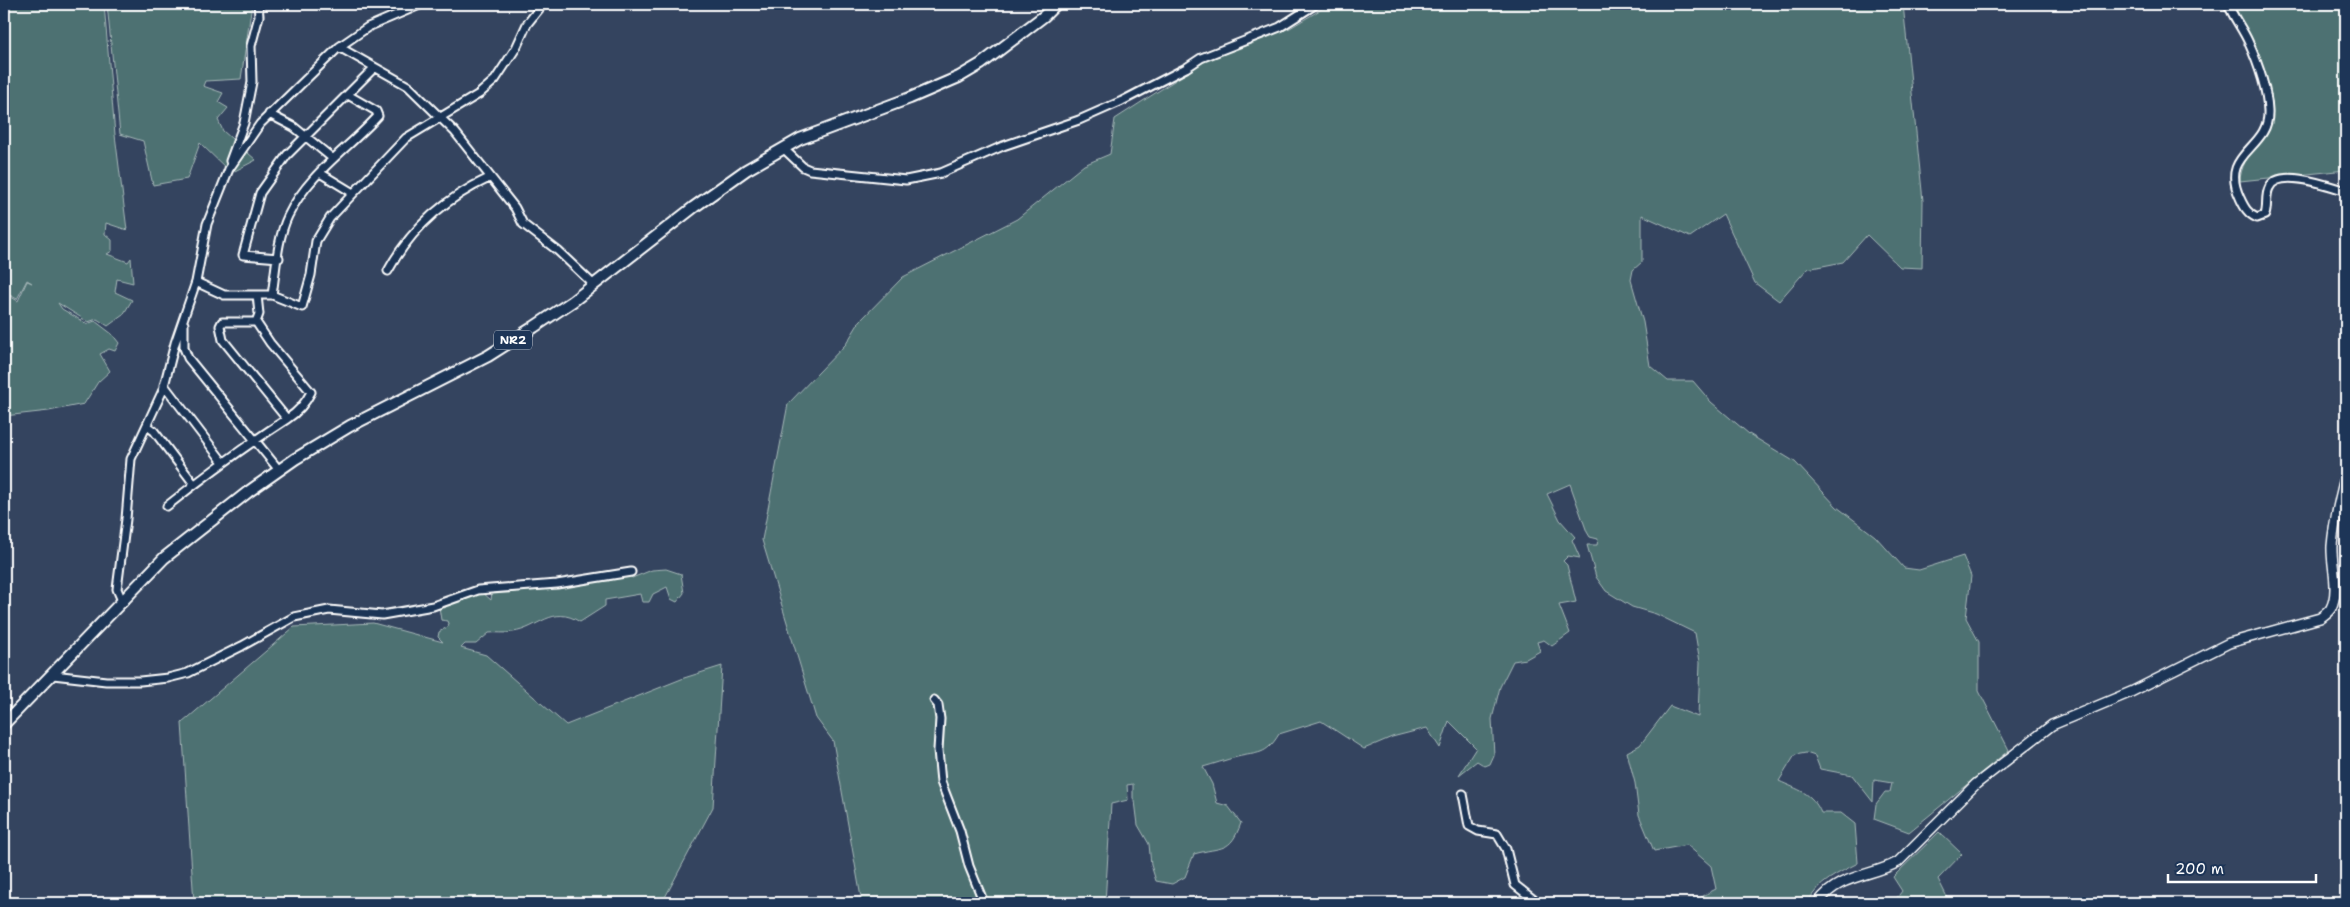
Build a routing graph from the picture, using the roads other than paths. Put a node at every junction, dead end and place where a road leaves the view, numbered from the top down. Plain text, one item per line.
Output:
1 (258, 4) edge
2 (422, 4) edge
3 (543, 4) edge
4 (1056, 4) edge
5 (1316, 4) edge
6 (2228, 4) edge
7 (340, 47) junction
8 (374, 68) junction
9 (348, 95) junction
10 (269, 114) junction
11 (441, 118) junction
12 (305, 136) junction
13 (784, 149) junction
14 (332, 158) junction
15 (229, 169) junction
16 (320, 173) junction
17 (489, 178) junction
18 (2346, 191) edge
19 (353, 192) junction
20 (278, 258) junction
21 (388, 271) dead end
22 (196, 282) junction
23 (593, 284) junction
24 (257, 295) junction
25 (272, 295) junction
26 (184, 316) junction
27 (256, 322) junction
28 (164, 385) junction
29 (287, 419) junction
30 (147, 426) junction
31 (255, 440) junction
32 (223, 462) junction
33 (279, 470) junction
34 (2346, 474) edge
35 (194, 484) junction
36 (167, 506) dead end
37 (631, 572) dead end
38 (123, 603) junction
39 (53, 675) junction
40 (934, 700) dead end
41 (4, 724) edge
42 (1463, 794) dead end
43 (984, 903) edge
44 (1538, 903) edge
45 (1818, 903) edge

1 - 15 street
2 - 7 street
3 - 11 street
4 - 13 highway, NR2
5 - 13 street
6 - 18 street
7 - 8 street
7 - 10 street
8 - 9 street
8 - 11 street
9 - 12 street
9 - 14 street
10 - 12 street
10 - 15 street
11 - 17 street
11 - 19 street
12 - 14 street
12 - 20 street
13 - 23 highway, NR2
14 - 16 street
15 - 22 street
16 - 19 street
16 - 20 street
17 - 21 street
17 - 23 street
19 - 25 street
20 - 25 street
22 - 24 street
22 - 26 street
23 - 33 highway, NR2
24 - 25 street
24 - 27 street
26 - 28 street
26 - 31 street
27 - 29 street
27 - 29 street
28 - 30 street
28 - 32 street
29 - 31 street
30 - 35 street
30 - 38 street
31 - 32 street
31 - 33 street
32 - 35 street
33 - 38 highway, NR2
34 - 45 main road
35 - 36 street
37 - 39 street
38 - 39 highway, NR2
39 - 41 highway, NR2
40 - 43 street
42 - 44 street

